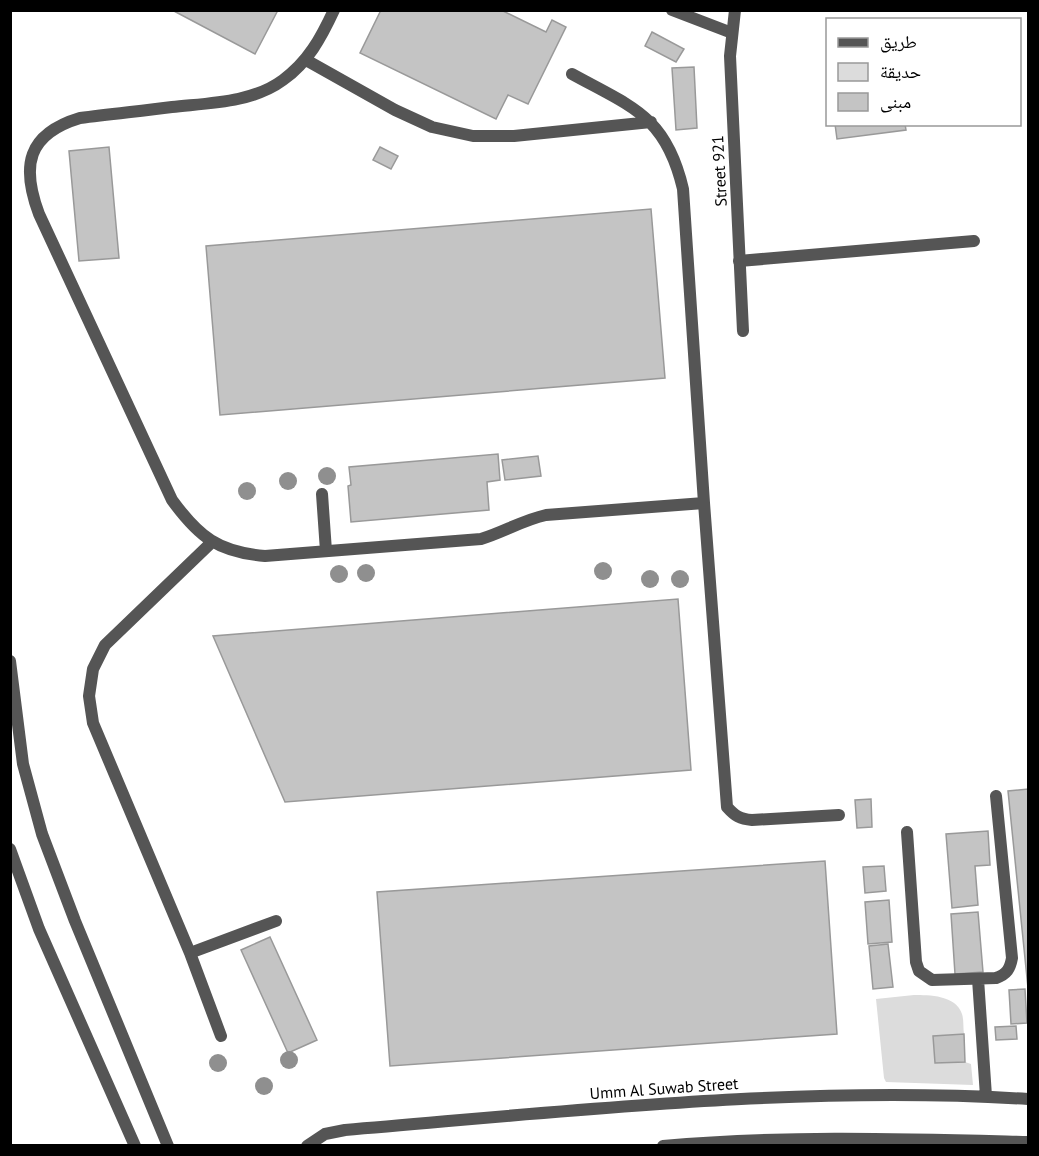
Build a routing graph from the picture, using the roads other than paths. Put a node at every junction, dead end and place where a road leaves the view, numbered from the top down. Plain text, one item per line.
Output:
1 (334, 10) edge
2 (672, 10) edge
3 (735, 10) edge
4 (732, 33) junction
5 (306, 60) junction
6 (572, 74) dead end
7 (651, 122) junction
8 (974, 241) dead end
9 (740, 261) junction
10 (743, 331) dead end
11 (322, 494) dead end
12 (704, 503) junction
13 (212, 542) junction
14 (326, 551) junction
15 (10, 661) edge
16 (996, 796) dead end
17 (839, 814) dead end
18 (907, 832) dead end
19 (10, 849) edge
20 (276, 921) dead end
21 (190, 953) junction
22 (978, 979) junction
23 (221, 1036) dead end
24 (986, 1096) junction
25 (1029, 1099) edge
26 (1029, 1142) edge
27 (135, 1146) edge
28 (168, 1146) edge
29 (307, 1146) edge
30 (663, 1146) edge

1 - 5 street
2 - 4 street
3 - 4 street, Street 921
4 - 9 street, Street 921
5 - 7 street
5 - 13 street
6 - 7 street
7 - 12 street
8 - 9 street
9 - 10 street, Street 921
11 - 14 street
12 - 14 street
12 - 17 street
13 - 14 street
13 - 21 street
15 - 28 street
16 - 22 street
18 - 22 street
19 - 27 street
20 - 21 street
21 - 23 street
22 - 24 street
24 - 25 street, Umm Al Suwab Street
24 - 29 street, Umm Al Suwab Street
26 - 30 street

